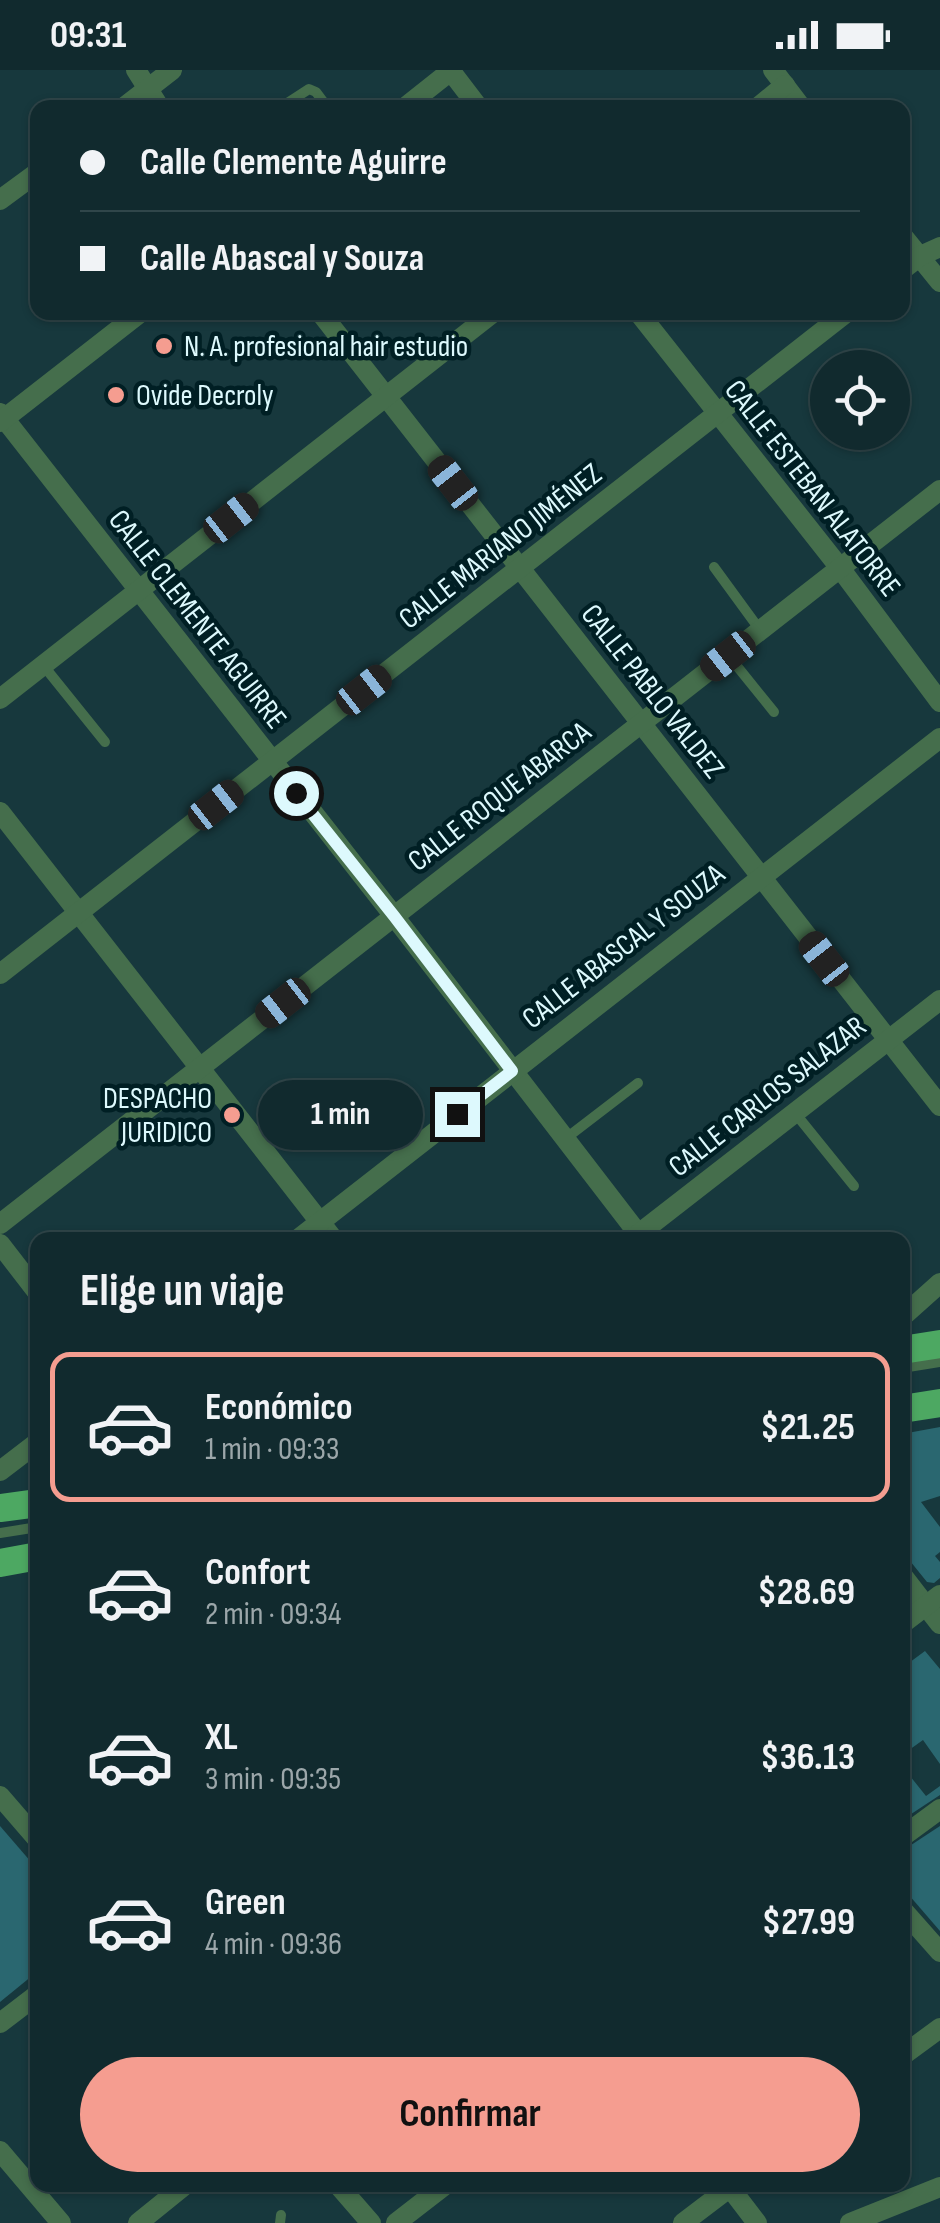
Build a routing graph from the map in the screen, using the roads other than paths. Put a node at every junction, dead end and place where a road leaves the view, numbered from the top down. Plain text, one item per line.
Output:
1 (136, 70) edge
2 (172, 70) edge
3 (451, 70) edge
4 (779, 78) edge
5 (146, 90) junction
6 (133, 100) edge
7 (154, 100) edge
8 (292, 100) edge
9 (322, 100) edge
10 (414, 100) edge
11 (473, 100) edge
12 (762, 100) edge
13 (796, 100) edge
14 (30, 178) edge
15 (0, 200) edge
16 (940, 247) edge
17 (911, 263) edge
18 (940, 282) edge
19 (131, 320) edge
20 (326, 320) edge
21 (484, 320) edge
22 (644, 320) edge
23 (838, 320) edge
24 (386, 397) junction
25 (717, 414) junction
26 (2, 418) edge
27 (940, 490) edge
28 (714, 567) dead end
29 (520, 568) junction
30 (840, 568) junction
31 (138, 591) junction
32 (760, 630) junction
33 (728, 656) junction
34 (43, 665) junction
35 (0, 699) edge
36 (940, 702) edge
37 (774, 712) dead end
38 (640, 724) junction
39 (940, 738) edge
40 (105, 742) dead end
41 (271, 762) junction
42 (0, 812) edge
43 (761, 878) junction
44 (78, 912) junction
45 (394, 916) junction
46 (0, 974) edge
47 (940, 1000) edge
48 (888, 1040) junction
49 (200, 1068) junction
50 (512, 1071) junction
51 (638, 1083) dead end
52 (940, 1106) edge
53 (795, 1112) junction
54 (564, 1140) junction
55 (854, 1186) dead end
56 (320, 1222) junction
57 (0, 1224) edge
58 (307, 1232) edge
59 (328, 1232) edge
60 (633, 1232) edge
61 (645, 1232) edge
62 (0, 1244) edge
63 (30, 1283) edge
64 (940, 1283) edge
65 (910, 1310) edge
66 (940, 1344) edge
67 (910, 1349) edge
68 (940, 1362) edge
69 (910, 1367) edge
70 (940, 1390) edge
71 (910, 1396) edge
72 (940, 1403) edge
73 (910, 1409) edge
74 (30, 1448) edge
75 (0, 1470) edge
76 (30, 1504) edge
77 (0, 1508) edge
78 (30, 1528) edge
79 (0, 1533) edge
80 (30, 1549) edge
81 (0, 1555) edge
82 (30, 1557) edge
83 (0, 1563) edge
84 (910, 1581) edge
85 (933, 1600) edge
86 (910, 1618) edge
87 (940, 1624) edge
88 (0, 1796) edge
89 (940, 1809) edge
90 (30, 1831) edge
91 (910, 1832) edge
92 (910, 1918) edge
93 (940, 1952) edge
94 (30, 2000) edge
95 (0, 2023) edge
96 (940, 2028) edge
97 (910, 2048) edge
98 (0, 2150) edge
99 (30, 2186) edge
100 (940, 2187) edge
101 (35, 2192) edge
102 (176, 2192) edge
103 (344, 2192) edge
104 (436, 2192) edge
105 (722, 2192) edge
106 (734, 2192) edge
107 (61, 2223) edge
108 (138, 2223) edge
109 (372, 2223) edge
110 (396, 2223) edge
111 (683, 2223) edge
112 (757, 2223) edge
113 (850, 2223) edge

1 - 5 street
2 - 5 street
3 - 10 street
3 - 11 street
4 - 12 street
4 - 13 street
5 - 6 street
5 - 7 street
8 - 9 lane
14 - 15 street
16 - 17 street
17 - 18 street
19 - 26 street
20 - 24 street, CALLE PABLO VALDEZ
21 - 24 street
22 - 25 street, CALLE ESTEBAN ALATORRE
23 - 25 street, CALLE MARIANO JIMÉNEZ
24 - 29 street, CALLE PABLO VALDEZ
24 - 31 street
25 - 29 street, CALLE MARIANO JIMÉNEZ
25 - 30 street, CALLE ESTEBAN ALATORRE
26 - 31 street, CALLE CLEMENTE AGUIRRE
27 - 30 street, CALLE ROQUE ABARCA
28 - 32 lane
29 - 38 street, CALLE PABLO VALDEZ
29 - 41 street, CALLE MARIANO JIMÉNEZ
30 - 32 street, CALLE ROQUE ABARCA
30 - 36 street, CALLE ESTEBAN ALATORRE
31 - 34 street
31 - 41 street, CALLE CLEMENTE AGUIRRE
32 - 33 street, CALLE ROQUE ABARCA
33 - 37 lane
33 - 38 street, CALLE ROQUE ABARCA
34 - 35 street
34 - 40 lane
38 - 43 street, CALLE PABLO VALDEZ
38 - 45 street, CALLE ROQUE ABARCA
39 - 43 street, CALLE ABASCAL Y SOUZA
41 - 44 street, CALLE MARIANO JIMÉNEZ
41 - 45 street, CALLE CLEMENTE AGUIRRE
42 - 44 street
43 - 48 street, CALLE PABLO VALDEZ
43 - 50 street, CALLE ABASCAL Y SOUZA
44 - 46 street, CALLE MARIANO JIMÉNEZ
44 - 49 street
45 - 49 street, CALLE ROQUE ABARCA
45 - 50 street, CALLE CLEMENTE AGUIRRE
47 - 48 street, CALLE CARLOS SALAZAR
48 - 52 street, CALLE PABLO VALDEZ
48 - 53 street, CALLE CARLOS SALAZAR
49 - 56 street
49 - 57 street, CALLE ROQUE ABARCA
50 - 54 street, CALLE CLEMENTE AGUIRRE
50 - 56 street, CALLE ABASCAL Y SOUZA
51 - 54 lane
53 - 55 lane
53 - 61 street, CALLE CARLOS SALAZAR
54 - 60 street, CALLE CLEMENTE AGUIRRE
56 - 58 street, CALLE ABASCAL Y SOUZA
56 - 59 street
62 - 63 street
64 - 65 street
66 - 67 main road
68 - 69 lane
70 - 71 lane
72 - 73 main road
74 - 75 street
76 - 77 main road
78 - 79 lane
80 - 81 lane
82 - 83 main road
84 - 85 street
85 - 86 street
85 - 87 street
88 - 90 street
89 - 91 street
92 - 93 street
94 - 95 street
96 - 97 street
98 - 99 street
100 - 113 street
101 - 107 street
102 - 108 street
103 - 109 street
104 - 110 street
105 - 111 street
106 - 112 street

